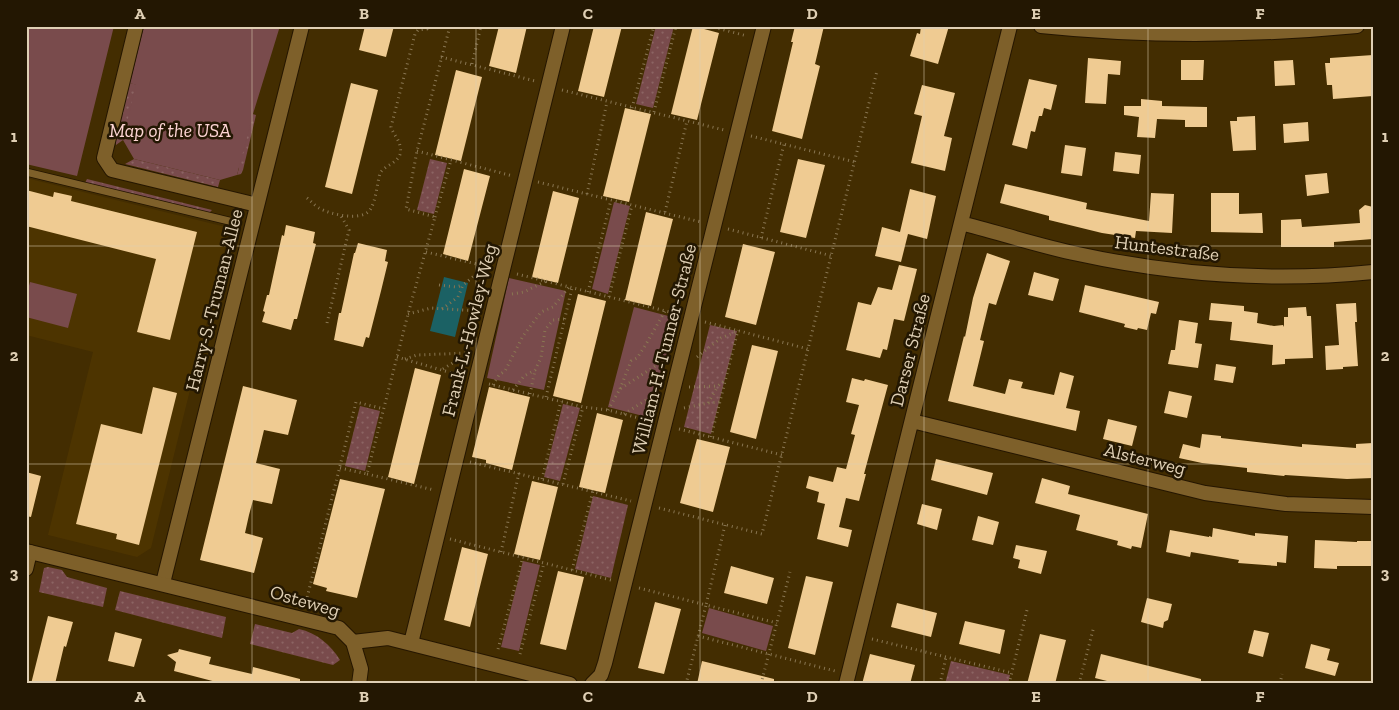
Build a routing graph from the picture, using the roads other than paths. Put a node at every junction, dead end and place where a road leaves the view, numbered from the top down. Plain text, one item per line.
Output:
1 (136, 26) edge
2 (302, 26) edge
3 (563, 26) edge
4 (764, 26) edge
5 (1010, 26) edge
6 (1041, 26) edge
7 (1357, 26) edge
8 (26, 172) edge
9 (257, 205) junction
10 (229, 221) dead end
11 (961, 223) junction
12 (1373, 272) edge
13 (912, 421) junction
14 (1373, 507) edge
15 (28, 551) edge
16 (26, 569) edge
17 (163, 583) junction
18 (353, 642) junction
19 (411, 643) junction
20 (595, 681) edge
21 (360, 684) edge
22 (570, 684) edge
23 (846, 684) edge

1 - 9 street
2 - 9 street, Harry-S.-Truman-Allee
3 - 19 street, Frank-L.-Howley-Weg
4 - 20 street, William-H.-Tunner-Straße
5 - 11 street, Darser Straße
6 - 7 street
8 - 10 lane
9 - 17 street, Harry-S.-Truman-Allee
11 - 12 street, Huntestraße
11 - 13 street, Darser Straße
13 - 14 street, Alsterweg
13 - 23 street, Darser Straße
15 - 16 street
15 - 17 street, Osteweg
17 - 18 street, Osteweg
18 - 19 street, Osteweg
18 - 21 street
19 - 22 street, Osteweg

